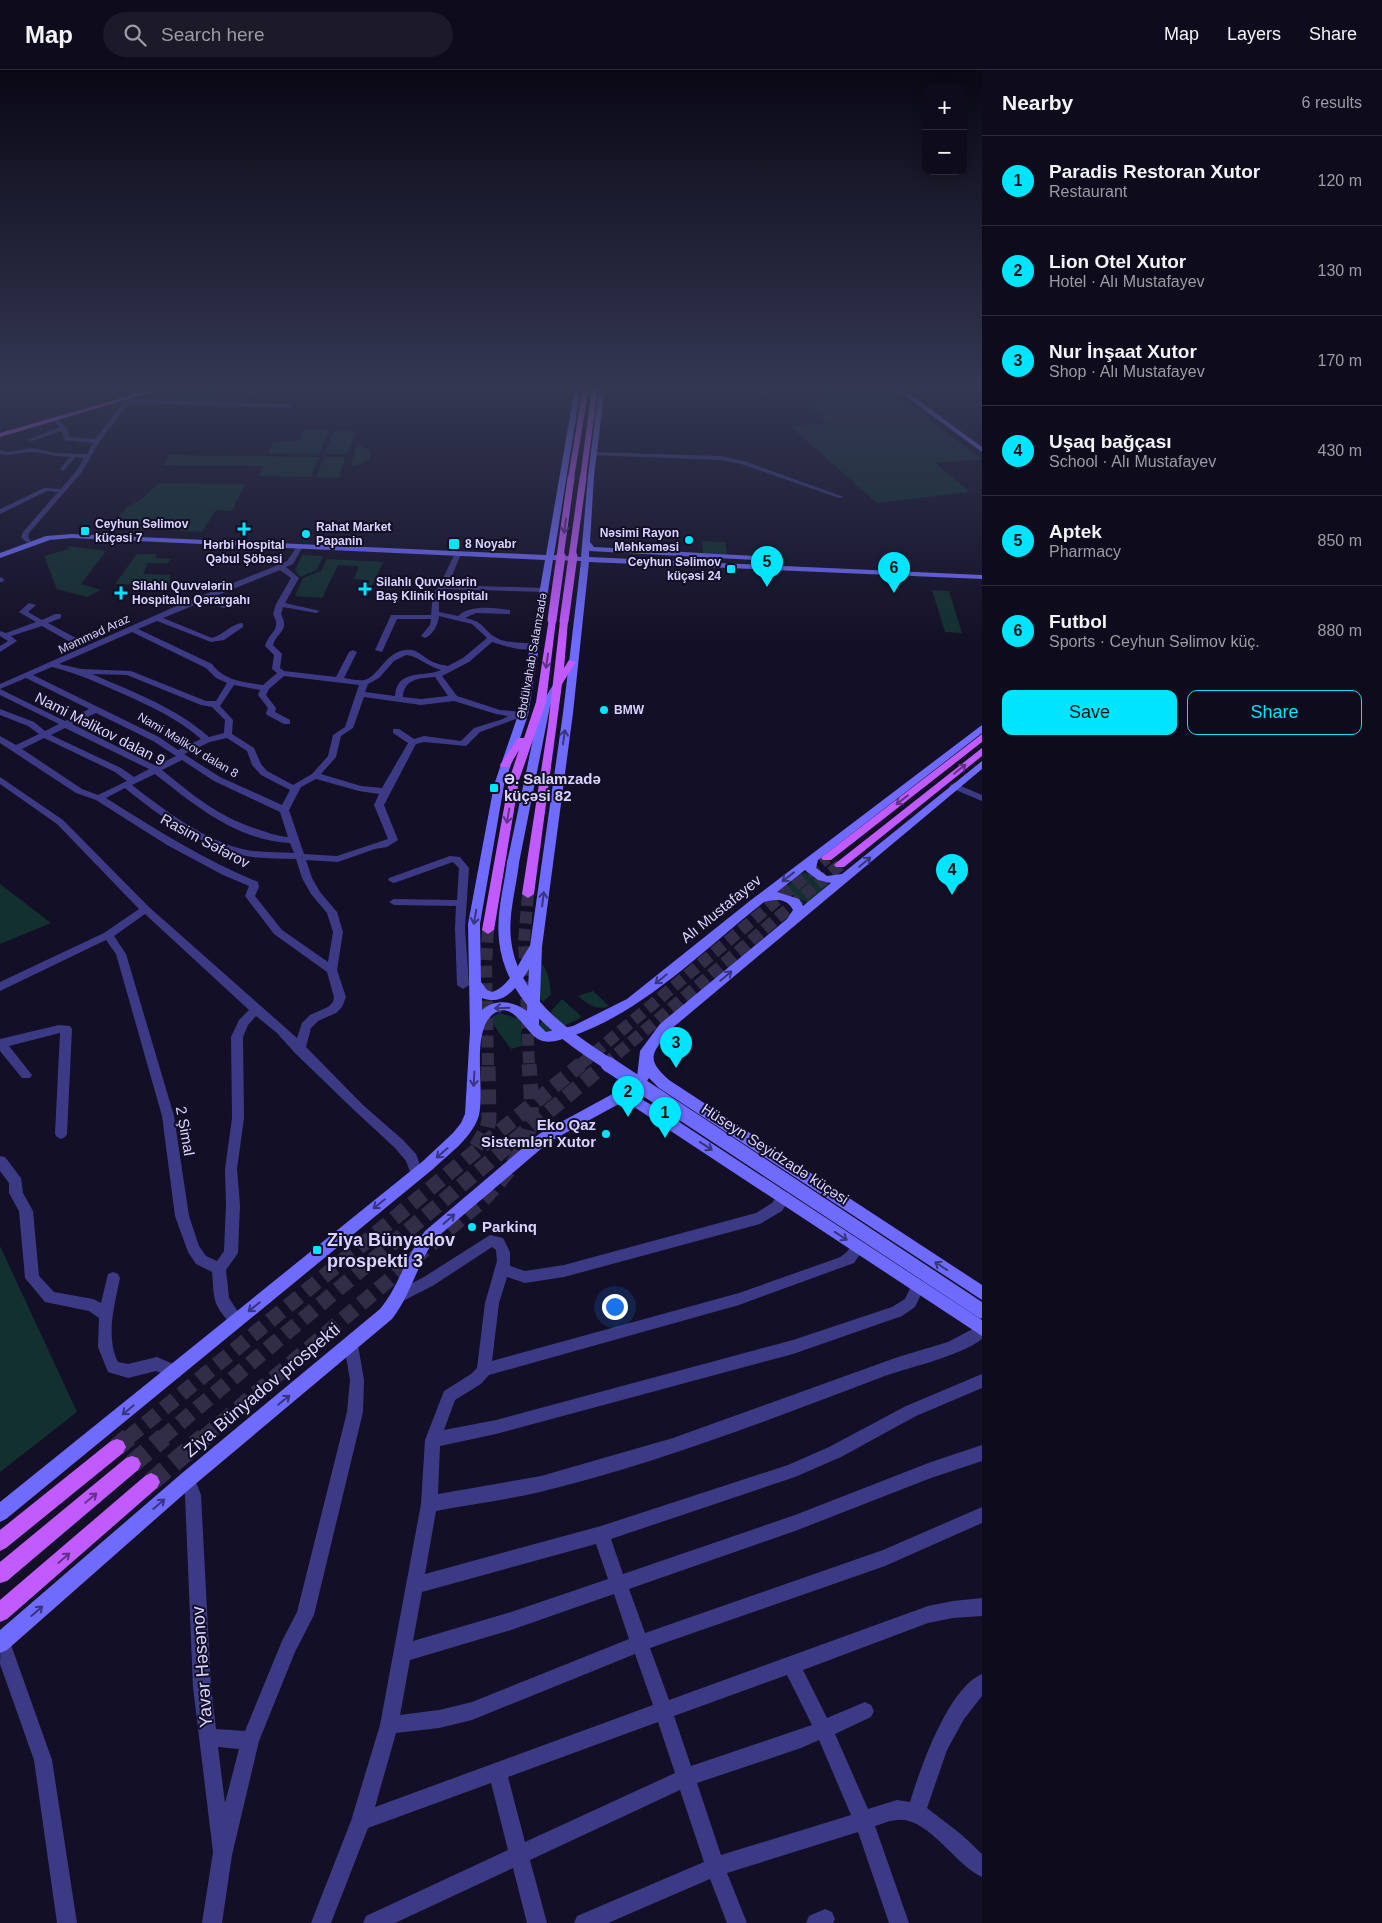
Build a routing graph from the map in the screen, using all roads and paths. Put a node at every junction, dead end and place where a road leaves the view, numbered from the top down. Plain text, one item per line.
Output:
1 (78, 473) edge
2 (567, 473) edge
3 (570, 473) edge
4 (584, 473) edge
5 (591, 473) edge
6 (775, 473) edge
7 (31, 486) dead end
8 (46, 489) junction
9 (63, 491) junction
10 (841, 496) dead end
11 (0, 512) edge
12 (70, 534) junction
13 (100, 535) junction
14 (28, 541) junction
15 (553, 542) junction
16 (586, 542) junction
17 (300, 546) junction
18 (0, 551) edge
19 (644, 553) junction
20 (457, 554) junction
21 (551, 555) junction
22 (0, 556) edge
23 (627, 556) junction
24 (659, 558) junction
25 (585, 561) junction
26 (821, 561) junction
27 (791, 564) junction
28 (281, 567) junction
29 (548, 568) junction
30 (982, 571) edge
31 (982, 577) edge
32 (444, 586) junction
33 (544, 590) junction
34 (207, 597) junction
35 (280, 604) junction
36 (32, 605) dead end
37 (226, 606) dead end
38 (316, 611) dead end
39 (507, 612) dead end
40 (434, 615) junction
41 (58, 616) dead end
42 (461, 617) junction
43 (157, 618) junction
44 (41, 623) junction
45 (240, 625) dead end
46 (132, 629) junction
47 (3, 634) edge
48 (425, 636) dead end
49 (73, 640) dead end
50 (491, 640) junction
51 (535, 646) junction
52 (0, 650) edge
53 (379, 650) dead end
54 (353, 652) dead end
55 (572, 662) junction
56 (52, 665) junction
57 (450, 669) junction
58 (79, 670) junction
59 (282, 673) junction
60 (0, 674) edge
61 (26, 675) junction
62 (437, 675) junction
63 (339, 680) junction
64 (232, 681) junction
65 (8, 683) junction
66 (364, 683) junction
67 (556, 686) junction
68 (0, 687) edge
69 (265, 688) junction
70 (0, 692) edge
71 (360, 694) junction
72 (454, 698) junction
73 (399, 699) junction
74 (541, 702) junction
75 (215, 705) junction
76 (97, 709) junction
77 (0, 712) edge
78 (519, 715) junction
79 (287, 722) dead end
80 (533, 722) junction
81 (67, 724) junction
82 (982, 728) edge
83 (396, 731) dead end
84 (45, 735) junction
85 (228, 735) junction
86 (982, 738) edge
87 (0, 739) edge
88 (207, 740) junction
89 (413, 742) junction
90 (520, 742) junction
91 (15, 749) junction
92 (982, 752) edge
93 (180, 755) junction
94 (520, 759) junction
95 (505, 764) junction
96 (982, 764) edge
97 (155, 769) junction
98 (315, 776) junction
99 (0, 780) edge
100 (130, 783) junction
101 (954, 786) junction
102 (294, 789) junction
103 (385, 791) junction
104 (99, 798) junction
105 (982, 798) edge
106 (284, 810) junction
107 (519, 827) junction
108 (293, 840) junction
109 (300, 855) junction
110 (813, 858) junction
111 (826, 858) tunnel mouth
112 (840, 865) tunnel mouth
113 (464, 868) junction
114 (484, 869) junction
115 (848, 876) junction
116 (393, 880) dead end
117 (528, 894) tunnel mouth
118 (394, 902) dead end
119 (463, 903) junction
120 (755, 903) junction
121 (145, 908) junction
122 (792, 921) junction
123 (488, 930) tunnel mouth
124 (108, 935) junction
125 (536, 947) junction
126 (332, 970) junction
127 (469, 983) junction
128 (0, 987) edge
129 (256, 1010) junction
130 (533, 1025) junction
131 (476, 1031) junction
132 (0, 1044) edge
133 (299, 1050) junction
134 (645, 1059) junction
135 (26, 1075) dead end
136 (602, 1106) junction
137 (697, 1106) junction
138 (659, 1116) junction
139 (61, 1134) dead end
140 (781, 1160) junction
141 (0, 1162) edge
142 (417, 1173) junction
143 (762, 1182) junction
144 (784, 1197) junction
145 (858, 1247) junction
146 (219, 1268) junction
147 (502, 1269) junction
148 (113, 1278) dead end
149 (918, 1286) junction
150 (982, 1293) edge
151 (400, 1296) junction
152 (982, 1311) edge
153 (106, 1316) junction
154 (237, 1321) junction
155 (982, 1330) edge
156 (351, 1345) junction
157 (484, 1370) junction
158 (176, 1372) junction
159 (982, 1381) edge
160 (432, 1440) junction
161 (117, 1448) tunnel mouth
162 (982, 1453) edge
163 (132, 1464) tunnel mouth
164 (187, 1480) junction
165 (151, 1482) tunnel mouth
166 (429, 1504) junction
167 (0, 1513) edge
168 (982, 1515) edge
169 (601, 1534) junction
170 (0, 1542) edge
171 (0, 1574) edge
172 (618, 1583) junction
173 (415, 1584) junction
174 (982, 1607) edge
175 (0, 1612) edge
176 (0, 1643) edge
177 (638, 1644) junction
178 (402, 1653) junction
179 (791, 1665) junction
180 (982, 1683) edge
181 (663, 1709) junction
182 (865, 1711) dead end
183 (389, 1725) junction
184 (824, 1729) junction
185 (207, 1738) junction
186 (250, 1740) junction
187 (497, 1772) junction
188 (686, 1777) junction
189 (916, 1812) junction
190 (863, 1819) junction
191 (361, 1821) junction
192 (222, 1855) junction
193 (520, 1856) junction
194 (715, 1867) junction
195 (982, 1867) edge
196 (67, 1923) edge
197 (212, 1923) edge
198 (320, 1923) edge
199 (373, 1923) edge
200 (536, 1923) edge
201 (584, 1923) edge
202 (737, 1923) edge
203 (899, 1923) edge

1 - 9 street
2 - 15 main road, Əbdülvahab Salamzadə
3 -> 74 main road, Əbdülvahab Salamzadə, bridge
4 - 67 main road, Əbdülvahab Salamzadə, bridge
5 - 16 main road
6 - 10 street
7 - 8 street
8 - 9 street
8 - 11 street
9 - 14 street
12 - 13 main road
12 - 14 main road
12 - 22 main road
13 - 17 main road
13 - 21 main road
14 - 18 main road
15 - 16 main road
15 - 21 main road, Əbdülvahab Salamzadə
16 - 19 main road
16 - 25 main road
17 - 20 main road
17 - 28 street
19 - 23 main road
19 - 24 main road
19 - 26 main road
20 - 21 main road
20 - 32 street
21 - 25 main road
21 - 29 main road, Əbdülvahab Salamzadə
23 - 24 main road
23 - 25 main road
24 - 27 main road
25 - 29 main road
25 - 31 main road
25 - 55 main road
26 - 27 main road
26 - 30 main road
27 - 30 main road
28 - 34 street, Məmməd Araz
28 - 35 street
29 - 33 main road, Əbdülvahab Salamzadə
32 - 33 street
32 - 40 street
33 - 51 main road, Əbdülvahab Salamzadə
34 - 37 street
34 - 43 street, Məmməd Araz
35 - 38 street
35 - 59 street
36 - 44 street
39 - 42 street
40 - 42 street
40 - 48 street
40 - 53 street
41 - 44 street
42 - 50 street
43 - 45 street
43 - 46 street, Məmməd Araz
44 - 47 street
44 - 49 street
46 - 56 street, Məmməd Araz
46 - 64 street
47 - 52 street
50 - 51 street
50 - 57 street
51 - 78 main road, Əbdülvahab Salamzadə
54 - 63 street
55 - 67 main road
125 -> 55 main road
56 - 58 street
56 - 61 street, Məmməd Araz
57 - 62 street
57 - 66 street
58 - 75 street
58 - 88 street
59 - 63 street
59 - 69 street
60 - 65 street
61 - 65 street, Məmməd Araz
61 - 76 street, Nami Məlikov dalan 8
62 - 72 street
62 - 73 street
63 - 66 street
64 - 69 street
64 - 75 street
65 - 68 street, Məmməd Araz
66 - 71 street
67 - 107 main road
67 - 117 main road, Əbdülvahab Salamzadə
69 - 79 street
70 - 81 street, Nami Məlikov dalan 9
71 - 73 street
71 - 98 street
72 - 73 street
72 - 78 street
74 - 80 main road, Əbdülvahab Salamzadə
74 - 107 main road
75 - 85 street
76 - 81 street
76 - 93 street, Nami Məlikov dalan 8
77 - 84 street
78 - 89 street
78 - 90 main road
78 - 95 main road, Əbdülvahab Salamzadə
80 - 90 main road
80 - 94 main road, Əbdülvahab Salamzadə
81 - 84 street
81 - 97 street, Nami Məlikov dalan 9
82 - 110 main road, Alı Mustafayev
83 - 89 street
84 - 91 street
84 - 100 street
85 - 88 street
85 - 102 street
86 -> 111 main road
87 - 91 street, Rasim Səfərov
88 - 93 street
89 - 103 street
90 - 94 main road
90 - 95 main road
91 - 104 street, Rasim Səfərov
112 -> 92 main road
93 - 97 street
93 - 106 street, Nami Məlikov dalan 8
94 -> 123 main road, Əbdülvahab Salamzadə
95 - 114 main road, Əbdülvahab Salamzadə
96 - 101 main road
97 - 100 street
97 - 108 street, Nami Məlikov dalan 9
98 - 102 street
98 - 103 street
99 - 121 street
100 - 104 street
100 - 109 street
101 - 105 street
115 -> 101 main road
102 - 106 street
103 - 109 street
104 - 126 street, Rasim Səfərov
106 - 108 street
107 - 152 main road, Hüseyn Seyidzadə küçəsi, bridge
108 - 109 street
109 - 126 street
110 - 115 main road
110 -> 120 main road, Alı Mustafayev
113 - 114 street
113 - 116 street
113 - 119 street
114 -> 127 main road, Əbdülvahab Salamzadə
115 - 122 main road
118 - 119 street
119 - 127 street
120 - 122 main road
120 -> 130 main road, Alı Mustafayev
121 - 124 street
121 - 129 street
134 -> 122 main road
124 - 128 street
124 - 146 street, 2 Şimal
125 - 127 main road
125 - 130 main road
126 - 133 street
127 - 131 main road, Əbdülvahab Salamzadə
129 - 133 street
129 - 146 street
130 -> 131 main road
131 -> 142 main road, Əbdülvahab Salamzadə
132 - 135 street
132 - 139 street
133 - 142 street
134 - 136 main road
134 - 137 main road
136 - 138 main road
151 -> 136 main road, Ziya Bünyadov prospekti
137 - 138 main road
137 - 140 main road
138 -> 143 main road
140 - 143 main road
150 -> 140 main road
141 - 153 street
142 -> 154 main road
143 - 144 main road
144 -> 145 main road
144 - 147 street
145 - 149 main road
145 - 157 street
146 - 154 street
147 - 151 street
147 - 157 street
148 - 153 street
149 - 155 main road
149 - 160 street
151 - 156 main road, Ziya Bünyadov prospekti
153 - 158 street
154 - 158 main road
155 - 166 street
164 -> 156 main road, Ziya Bünyadov prospekti
156 - 186 street
157 - 160 street
158 -> 167 main road
159 - 169 street
160 - 166 street
161 - 170 main road
162 - 172 street
171 -> 163 main road
176 -> 164 main road, Ziya Bünyadov prospekti
164 - 185 street, Yavər Həsənov
175 -> 165 main road
166 - 173 street
168 - 177 street
169 - 172 street
169 - 173 street
172 - 177 street
172 - 178 street
173 - 178 street
174 - 179 street
176 - 196 street
177 - 181 street
177 - 183 street
178 - 183 street
179 - 181 street
179 - 184 street
180 - 189 street
181 - 187 street
181 - 188 street
182 - 184 street
183 - 191 street
184 - 188 street
184 - 190 street
185 - 186 street
185 - 192 street, Yavər Həsənov
186 - 192 street
187 - 191 street
187 - 193 street
188 - 193 street
188 - 194 street
189 - 190 street
189 - 195 street
190 - 194 street
190 - 203 street
191 - 198 street
192 - 197 street
193 - 199 street
193 - 200 street
194 - 201 street
194 - 202 street

